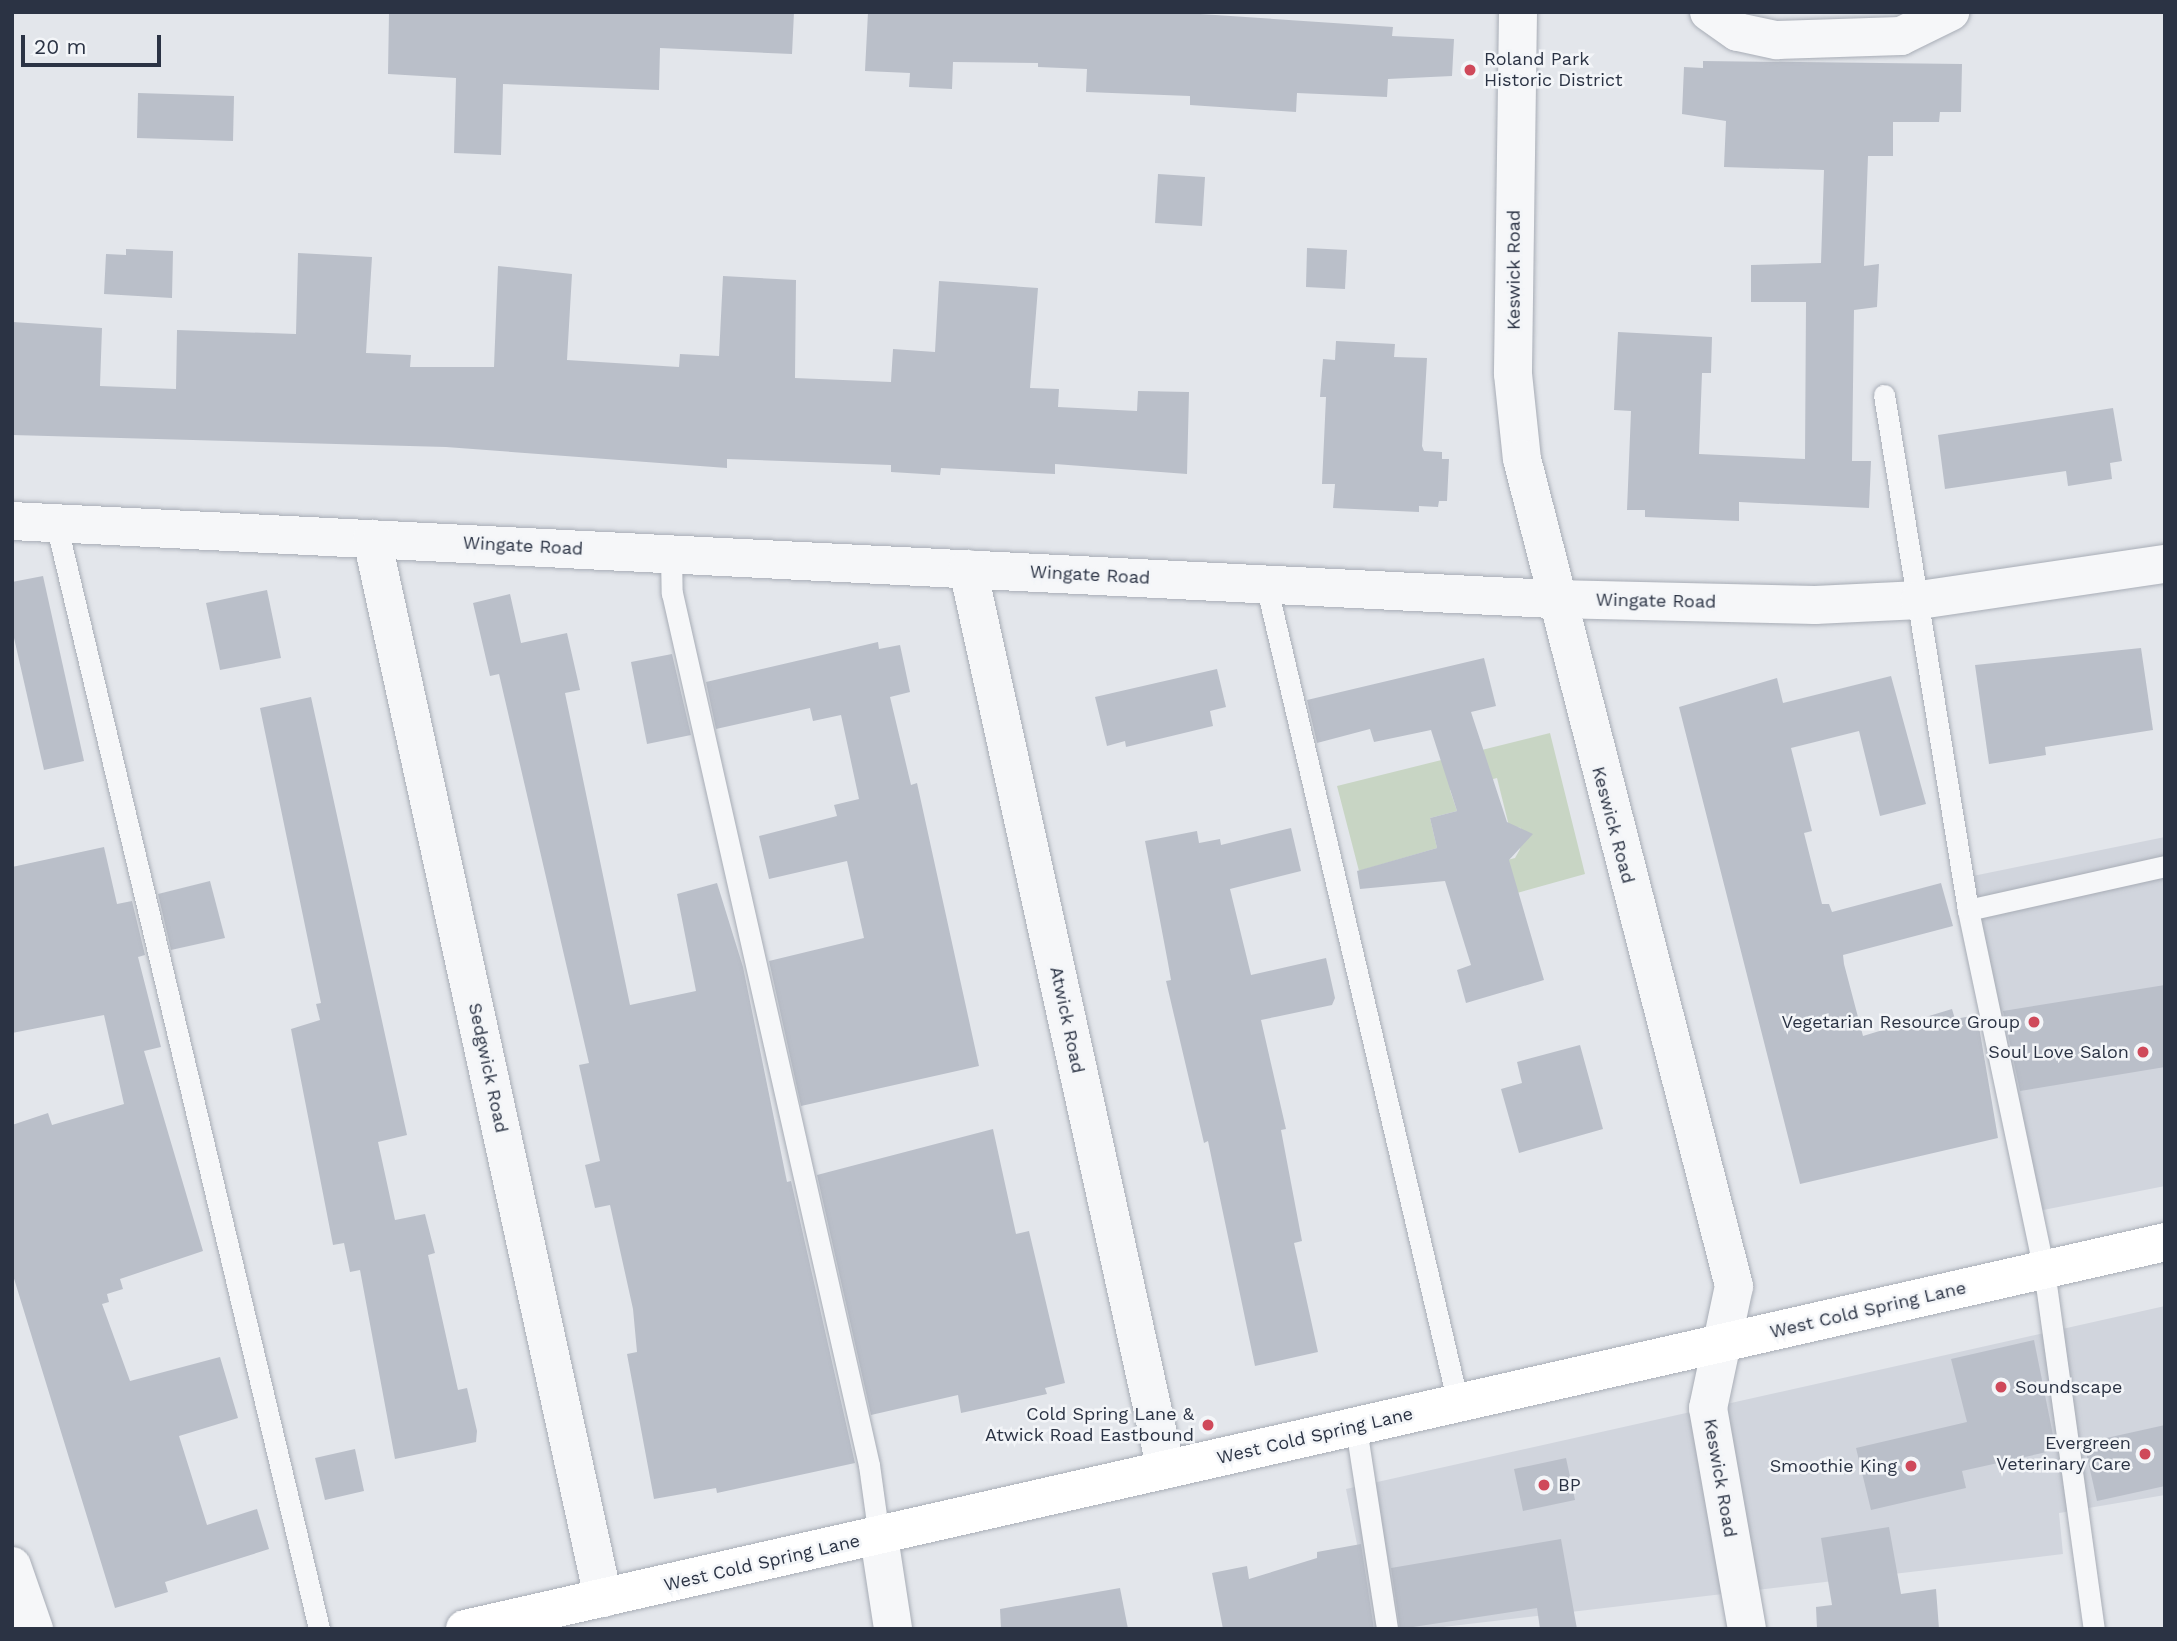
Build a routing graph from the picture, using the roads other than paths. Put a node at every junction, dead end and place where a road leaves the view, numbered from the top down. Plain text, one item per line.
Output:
1 (1518, 12) edge
2 (1709, 12) edge
3 (1950, 12) edge
4 (1884, 395) dead end
5 (12, 521) edge
6 (55, 523) junction
7 (372, 539) junction
8 (671, 554) junction
9 (2165, 564) edge
10 (968, 569) junction
11 (1266, 584) junction
12 (1554, 599) junction
13 (1920, 600) junction
14 (2165, 866) edge
15 (1968, 910) junction
16 (2165, 1242) edge
17 (2044, 1270) junction
18 (1721, 1343) junction
19 (1458, 1404) junction
20 (1356, 1428) junction
21 (1166, 1470) junction
22 (879, 1537) junction
23 (12, 1566) edge
24 (603, 1598) junction
25 (34, 1629) edge
26 (319, 1629) edge
27 (465, 1629) edge
28 (892, 1629) edge
29 (1387, 1629) edge
30 (1747, 1629) edge
31 (2094, 1629) edge

1 - 12 street, Keswick Road
2 - 3 street
4 - 13 lane
5 - 6 street, Wingate Road
6 - 7 street, Wingate Road
6 - 26 lane
7 - 8 street, Wingate Road
7 - 24 street, Sedgwick Road
8 - 10 street, Wingate Road
8 - 22 lane
9 - 13 street, Wingate Road
10 - 11 street, Wingate Road
10 - 21 street, Atwick Road
11 - 12 street, Wingate Road
11 - 19 lane
12 - 13 street, Wingate Road
12 - 18 street, Keswick Road
13 - 15 lane
14 - 15 lane
15 - 17 lane
16 - 17 main road, West Cold Spring Lane
17 - 18 main road, West Cold Spring Lane
17 - 31 lane
18 - 19 main road, West Cold Spring Lane
18 - 30 street, Keswick Road
19 - 20 main road, West Cold Spring Lane
20 - 21 main road, West Cold Spring Lane
20 - 29 lane
21 - 22 main road, West Cold Spring Lane
22 - 24 main road, West Cold Spring Lane
22 - 28 street
23 - 25 street
24 - 27 main road, West Cold Spring Lane

